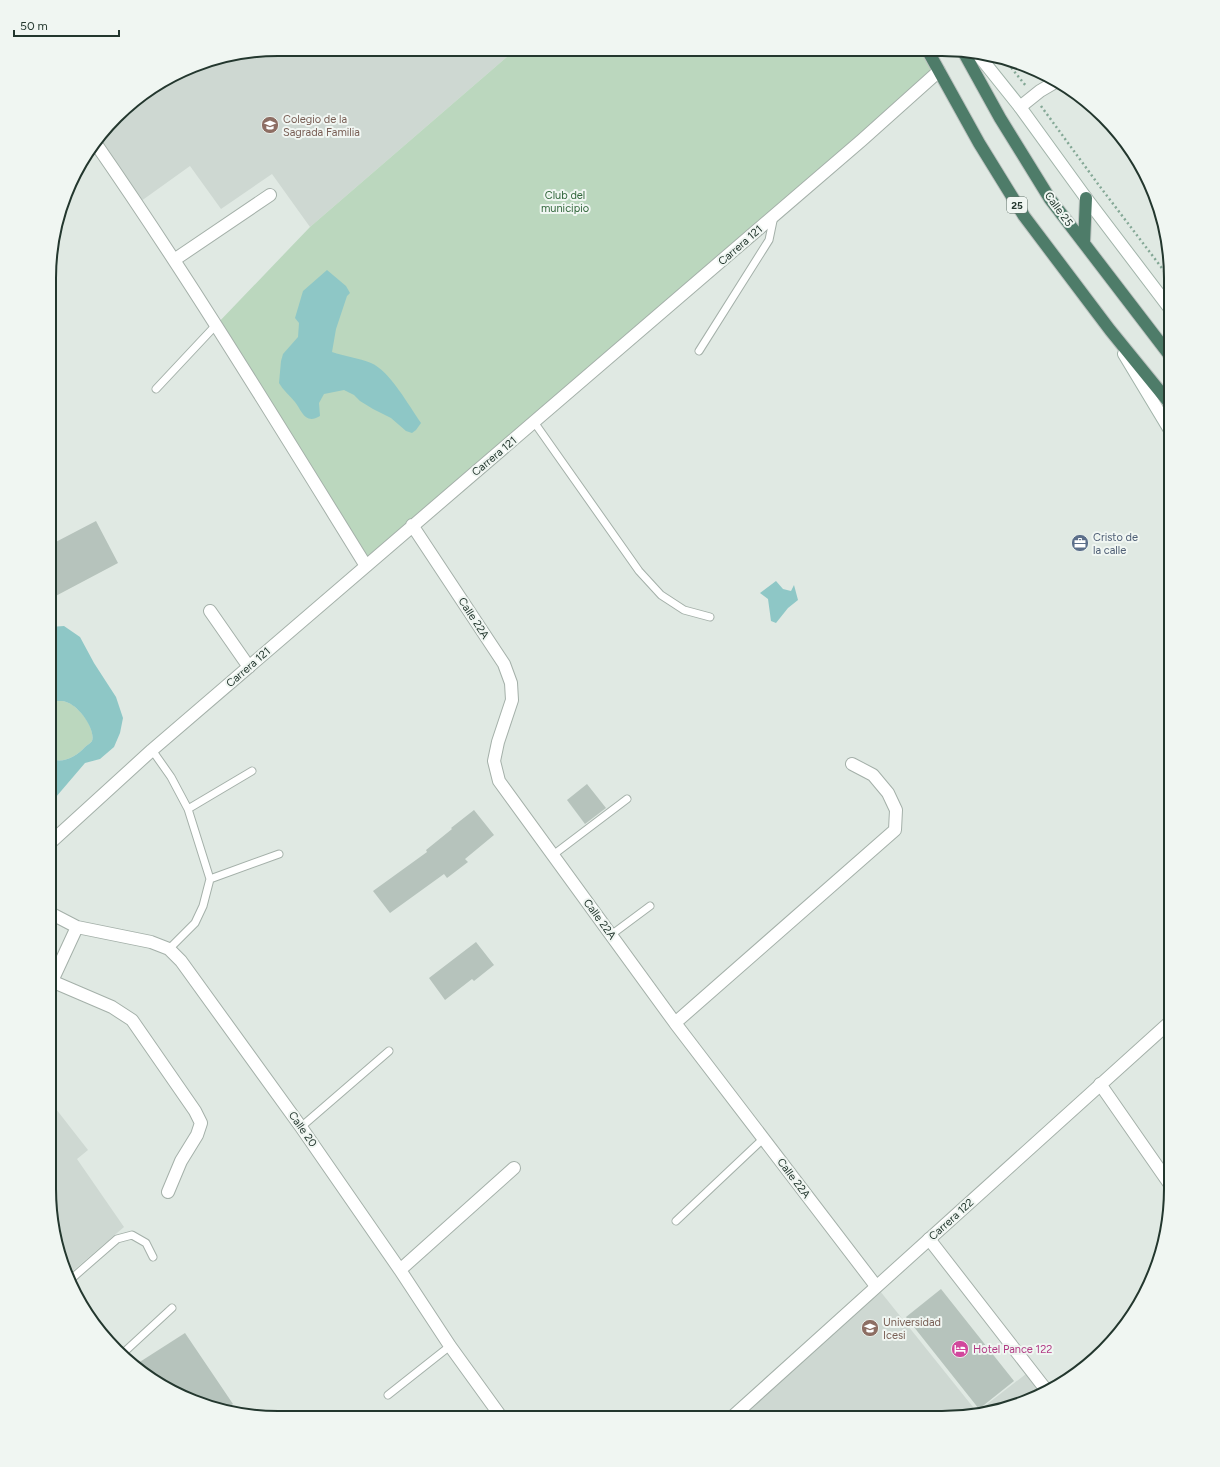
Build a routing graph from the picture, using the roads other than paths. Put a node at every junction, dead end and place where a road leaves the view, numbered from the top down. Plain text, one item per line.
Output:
1 (931, 56) edge
2 (967, 57) edge
3 (982, 59) edge
4 (939, 71) junction
5 (1051, 85) edge
6 (1020, 107) junction
7 (98, 147) edge
8 (270, 194) dead end
9 (1086, 198) junction
10 (774, 216) junction
11 (1084, 243) junction
12 (174, 260) junction
13 (1164, 301) edge
14 (216, 325) junction
15 (1110, 330) junction
16 (1164, 343) edge
17 (700, 351) dead end
18 (156, 389) dead end
19 (1164, 396) edge
20 (1164, 420) edge
21 (534, 422) junction
22 (412, 525) junction
23 (366, 566) junction
24 (210, 611) dead end
25 (710, 618) dead end
26 (249, 667) junction
27 (152, 750) junction
28 (852, 764) dead end
29 (252, 771) dead end
30 (627, 799) dead end
31 (188, 809) junction
32 (56, 837) edge
33 (279, 854) dead end
34 (553, 855) junction
35 (210, 879) junction
36 (650, 906) dead end
37 (56, 916) edge
38 (77, 927) junction
39 (611, 934) junction
40 (169, 949) junction
41 (56, 971) edge
42 (56, 983) edge
43 (676, 1023) junction
44 (1164, 1030) edge
45 (389, 1051) dead end
46 (1100, 1084) junction
47 (302, 1128) junction
48 (764, 1138) junction
49 (514, 1168) dead end
50 (1164, 1177) edge
51 (168, 1192) dead end
52 (676, 1221) dead end
53 (929, 1239) junction
54 (153, 1258) dead end
55 (400, 1270) junction
56 (74, 1276) edge
57 (876, 1286) junction
58 (172, 1308) dead end
59 (450, 1346) junction
60 (126, 1351) edge
61 (1043, 1386) edge
62 (388, 1395) dead end
63 (497, 1411) edge
64 (739, 1411) edge

1 - 4 highway, 25
2 - 11 highway, Calle 25
3 - 6 street
4 - 10 street, Carrera 121
4 - 15 highway, 25
5 - 6 street
6 - 9 street
7 - 12 street
8 - 12 street
9 - 11 highway
9 - 13 street
10 - 17 lane
10 - 21 street, Carrera 121
11 - 16 highway, Calle 25
12 - 14 street
14 - 18 lane
14 - 23 street
15 - 19 highway, 25
15 - 20 street, 25
21 - 22 street, Carrera 121
21 - 25 lane
22 - 23 street, Carrera 121
22 - 34 street, Calle 22A
23 - 26 street, Carrera 121
24 - 26 street
26 - 27 street, Carrera 121
27 - 31 lane
27 - 32 street, Carrera 121
28 - 43 street
29 - 31 lane
30 - 34 lane
31 - 35 lane
33 - 35 lane
34 - 39 street, Calle 22A
35 - 40 lane
36 - 39 lane
37 - 38 street, Calle 20
38 - 40 street, Calle 20
38 - 41 street
39 - 43 street, Calle 22A
40 - 47 street, Calle 20
42 - 51 street
43 - 48 street, Calle 22A
44 - 46 street, Carrera 122
45 - 47 lane
46 - 50 street
46 - 53 street, Carrera 122
47 - 55 street, Calle 20
48 - 52 lane
48 - 57 street, Calle 22A
49 - 55 street
53 - 57 street, Carrera 122
53 - 61 street
54 - 56 lane
55 - 59 street, Calle 20
57 - 64 street, Carrera 122
58 - 60 lane
59 - 62 lane
59 - 63 street, Calle 20

